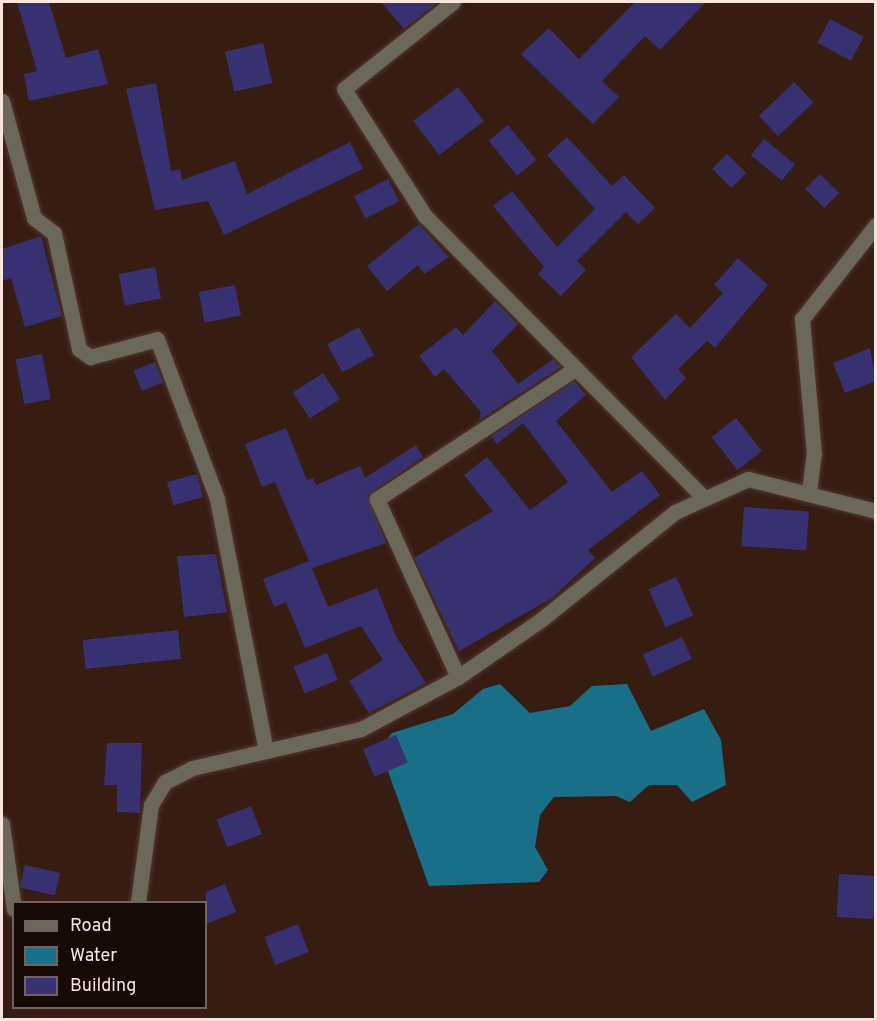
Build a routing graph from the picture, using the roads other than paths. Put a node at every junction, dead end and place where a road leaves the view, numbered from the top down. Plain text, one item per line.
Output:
1 (453, 2) edge
2 (2, 101) edge
3 (876, 225) edge
4 (574, 369) junction
5 (809, 492) junction
6 (704, 497) junction
7 (876, 510) edge
8 (458, 677) junction
9 (266, 751) junction
10 (2, 824) edge
11 (13, 901) edge
12 (138, 901) edge

1 - 4 street
2 - 9 street
3 - 5 street
4 - 6 street
4 - 8 street
5 - 6 street
5 - 7 street
6 - 8 street
8 - 9 street
9 - 12 street
10 - 11 street

